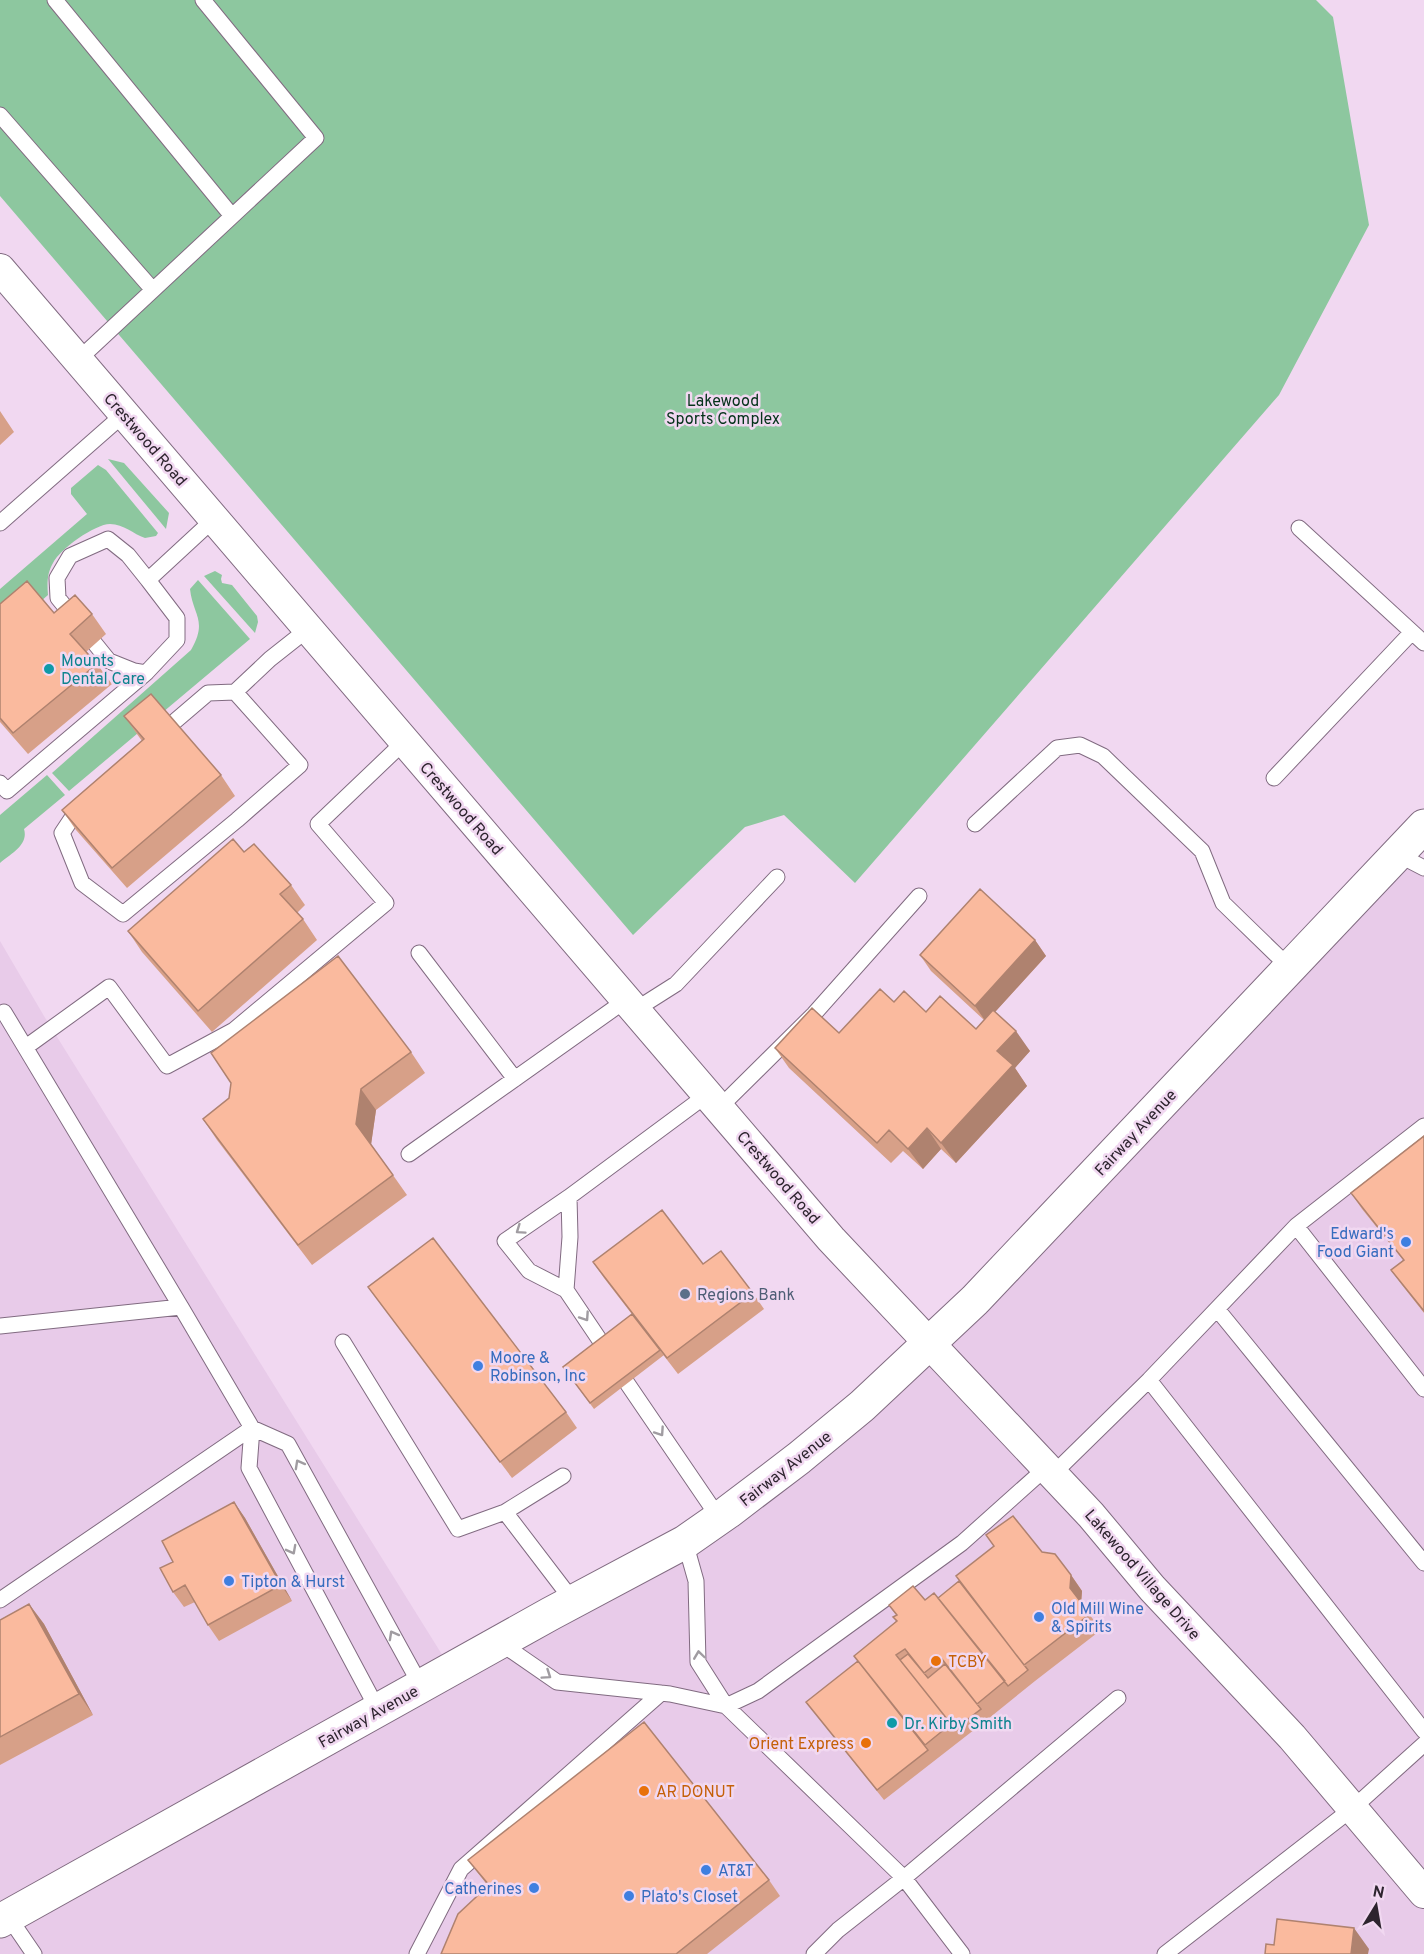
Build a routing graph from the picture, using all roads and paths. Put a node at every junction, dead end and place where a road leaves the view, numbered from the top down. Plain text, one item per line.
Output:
1 (55, 0) edge
2 (203, 0) edge
3 (0, 116) edge
4 (232, 216) junction
5 (0, 269) edge
6 (153, 290) junction
7 (78, 360) junction
8 (124, 414) junction
9 (214, 519) junction
10 (0, 523) edge
11 (1299, 528) dead end
12 (148, 580) junction
13 (308, 629) junction
14 (1412, 632) junction
15 (1424, 643) edge
16 (146, 673) junction
17 (235, 692) junction
18 (405, 741) junction
19 (148, 743) edge
20 (1274, 778) dead end
21 (0, 783) edge
22 (88, 794) edge
23 (975, 824) dead end
24 (1424, 826) edge
25 (1411, 861) edge
26 (777, 877) dead end
27 (919, 896) dead end
28 (419, 952) dead end
29 (1290, 968) junction
30 (631, 1005) junction
31 (4, 1012) dead end
32 (26, 1047) junction
33 (515, 1079) junction
34 (713, 1101) junction
35 (1424, 1126) edge
36 (409, 1154) dead end
37 (569, 1197) junction
38 (1296, 1226) junction
39 (566, 1290) junction
40 (181, 1306) junction
41 (1217, 1309) junction
42 (0, 1326) edge
43 (343, 1342) dead end
44 (930, 1342) junction
45 (603, 1345) edge
46 (1149, 1380) junction
47 (627, 1383) edge
48 (1424, 1389) edge
49 (252, 1428) junction
50 (1050, 1471) junction
51 (563, 1476) dead end
52 (505, 1512) junction
53 (719, 1518) junction
54 (685, 1542) junction
55 (1424, 1563) edge
56 (0, 1600) edge
57 (573, 1601) junction
58 (499, 1642) junction
59 (421, 1686) junction
60 (661, 1693) junction
61 (1118, 1698) dead end
62 (726, 1706) junction
63 (378, 1710) junction
64 (1424, 1731) edge
65 (1424, 1744) edge
66 (1353, 1808) junction
67 (904, 1878) junction
68 (1424, 1893) edge
69 (4, 1918) edge
70 (34, 1954) edge
71 (417, 1954) edge
72 (814, 1954) edge
73 (962, 1954) edge
74 (1165, 1954) edge

1 - 4 lane
2 - 4 lane
3 - 6 lane
4 - 6 lane
5 - 7 street, Crestwood Road
6 - 7 lane
7 - 8 street, Crestwood Road
8 - 9 street, Crestwood Road
8 - 10 lane
9 - 12 lane
9 - 13 street, Crestwood Road
11 - 14 lane
12 - 16 lane
12 - 16 lane
13 - 17 lane
13 - 18 street, Crestwood Road
14 - 15 lane
14 - 20 lane
16 - 21 lane
17 - 19 lane
17 - 22 lane
18 - 30 street, Crestwood Road
18 - 32 lane
23 - 29 lane
24 - 25 street, Fairway Avenue
25 - 29 street, Fairway Avenue
26 - 30 lane
27 - 34 lane
28 - 33 lane
29 - 44 street, Fairway Avenue
30 - 33 lane
30 - 34 street, Crestwood Road
31 - 32 lane
32 - 40 lane
33 - 36 lane
34 - 37 lane
34 - 44 street, Crestwood Road
35 - 38 lane
37 - 39 lane
37 -> 39 lane
38 - 41 lane
38 - 48 lane
39 -> 45 lane
40 - 42 lane
40 - 49 lane
41 - 46 lane
41 - 55 lane
43 - 52 lane
44 - 50 street, Lakewood Village Drive
44 - 53 street, Fairway Avenue
46 - 50 lane
46 - 64 lane
47 -> 53 lane
49 - 56 lane
59 -> 49 lane
49 -> 63 lane
50 - 62 lane
50 - 66 street, Lakewood Village Drive
51 - 52 lane
52 - 57 lane
53 - 54 street, Fairway Avenue
54 - 57 street, Fairway Avenue
62 -> 54 lane
57 - 58 street, Fairway Avenue
58 - 59 street, Fairway Avenue
58 -> 60 lane
59 - 63 street, Fairway Avenue
60 - 62 lane
60 - 71 lane
61 - 67 lane
62 - 67 lane
63 - 69 street, Fairway Avenue
65 - 66 lane
66 - 68 street, Lakewood Village Drive
66 - 74 lane
67 - 72 lane
67 - 73 lane
69 - 70 lane

